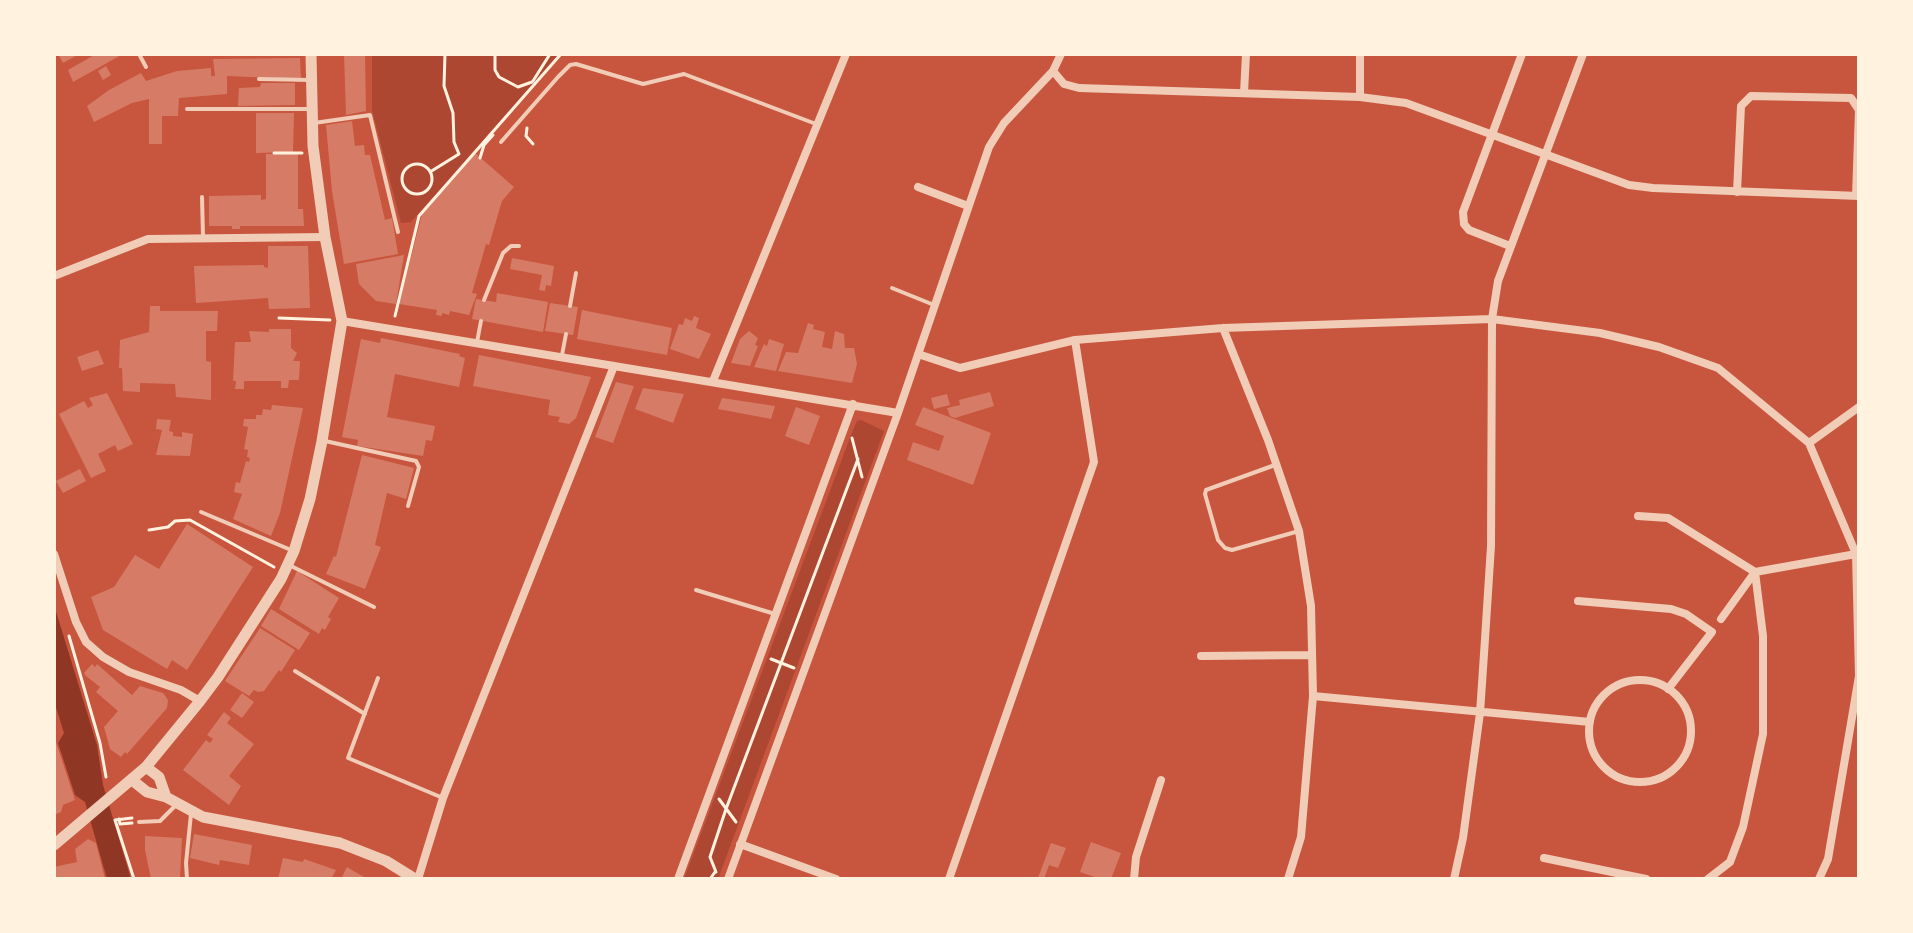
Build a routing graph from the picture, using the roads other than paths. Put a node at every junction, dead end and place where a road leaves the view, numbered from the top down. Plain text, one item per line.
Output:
1 (139, 54) edge
2 (311, 54) edge
3 (846, 54) edge
4 (1061, 54) edge
5 (1246, 54) edge
6 (1360, 54) edge
7 (1522, 54) edge
8 (1583, 54) edge
9 (146, 67) dead end
10 (1053, 71) junction
11 (259, 79) dead end
12 (311, 80) junction
13 (1244, 93) junction
14 (1360, 97) junction
15 (187, 109) dead end
16 (311, 109) junction
17 (312, 123) junction
18 (818, 125) junction
19 (1492, 133) junction
20 (501, 142) dead end
21 (1546, 153) junction
22 (918, 187) dead end
23 (1737, 192) junction
24 (1858, 196) edge
25 (202, 197) dead end
26 (968, 206) junction
27 (398, 232) dead end
28 (325, 237) junction
29 (203, 239) junction
30 (519, 246) dead end
31 (1510, 246) junction
32 (576, 273) dead end
33 (54, 276) edge
34 (892, 288) dead end
35 (484, 300) dead end
36 (570, 306) dead end
37 (935, 306) junction
38 (1492, 319) junction
39 (342, 321) junction
40 (481, 321) dead end
41 (1223, 328) junction
42 (566, 334) dead end
43 (1075, 340) junction
44 (477, 342) junction
45 (918, 354) junction
46 (562, 357) junction
47 (614, 366) junction
48 (713, 381) junction
49 (853, 404) junction
50 (1859, 407) edge
51 (898, 413) junction
52 (322, 441) junction
53 (1809, 443) junction
54 (1276, 465) junction
55 (408, 506) dead end
56 (201, 512) dead end
57 (1638, 516) dead end
58 (1299, 531) junction
59 (294, 551) junction
60 (54, 554) edge
61 (1856, 554) junction
62 (286, 569) junction
63 (1755, 572) junction
64 (696, 590) dead end
65 (1578, 601) dead end
66 (374, 607) dead end
67 (775, 614) junction
68 (1721, 619) dead end
69 (1312, 655) junction
70 (1201, 656) dead end
71 (295, 671) dead end
72 (1859, 676) edge
73 (378, 678) dead end
74 (1668, 689) junction
75 (1313, 696) junction
76 (200, 701) junction
77 (1480, 713) junction
78 (365, 714) junction
79 (1590, 722) junction
80 (146, 767) junction
81 (1161, 780) dead end
82 (127, 784) junction
83 (443, 798) junction
84 (171, 801) junction
85 (191, 812) junction
86 (139, 822) road end
87 (740, 844) junction
88 (54, 845) edge
89 (1544, 858) dead end
90 (831, 878) edge
91 (187, 879) edge
92 (416, 879) edge
93 (678, 879) edge
94 (728, 879) edge
95 (949, 879) edge
96 (1134, 879) edge
97 (1288, 879) edge
98 (1454, 879) edge
99 (1646, 879) edge
100 (1708, 879) edge
101 (1819, 879) edge

1 - 9 lane
2 - 12 street
3 - 18 street
4 - 10 street
5 - 13 street
6 - 14 street
7 - 19 street
8 - 21 street
10 - 13 street
10 - 26 street
11 - 12 lane
12 - 16 street
13 - 14 street
14 - 19 street
15 - 16 lane
16 - 17 street
17 - 27 lane
17 - 28 street
18 - 20 lane
18 - 48 street
19 - 21 street
19 - 31 street
21 - 23 street
21 - 31 street
22 - 26 street
23 - 24 street
23 - 24 street
25 - 29 lane
26 - 37 street
28 - 29 street
28 - 39 street
29 - 33 street
30 - 35 lane
31 - 38 street
32 - 36 lane
34 - 37 lane
37 - 45 street
38 - 41 street
38 - 53 street
38 - 77 street
39 - 44 street
39 - 52 street
40 - 44 lane
41 - 43 street
41 - 54 street
42 - 46 lane
43 - 45 street
43 - 95 street
44 - 46 street
45 - 51 street
46 - 47 street
47 - 48 street
47 - 83 street
48 - 49 street
49 - 51 street
49 - 67 street
50 - 53 street
51 - 87 street
52 - 55 lane
52 - 59 street
53 - 61 street
54 - 58 street
54 - 58 lane
56 - 59 lane
57 - 63 street
58 - 69 street
59 - 62 street
60 - 76 street
61 - 63 street
61 - 72 street
62 - 66 lane
62 - 76 street
63 - 68 street
63 - 100 street
64 - 67 lane
65 - 74 street
67 - 93 street
69 - 70 street
69 - 75 street
71 - 78 lane
72 - 101 street
73 - 78 lane
74 - 79 street
74 - 79 street
75 - 77 street
75 - 97 street
76 - 80 street
77 - 79 street
77 - 98 street
78 - 83 lane
80 - 82 street
80 - 84 street
81 - 96 street
82 - 84 street
82 - 88 street
83 - 92 street
84 - 85 street
84 - 86 lane
85 - 91 lane
85 - 92 street
87 - 90 street
87 - 94 street
89 - 99 street

